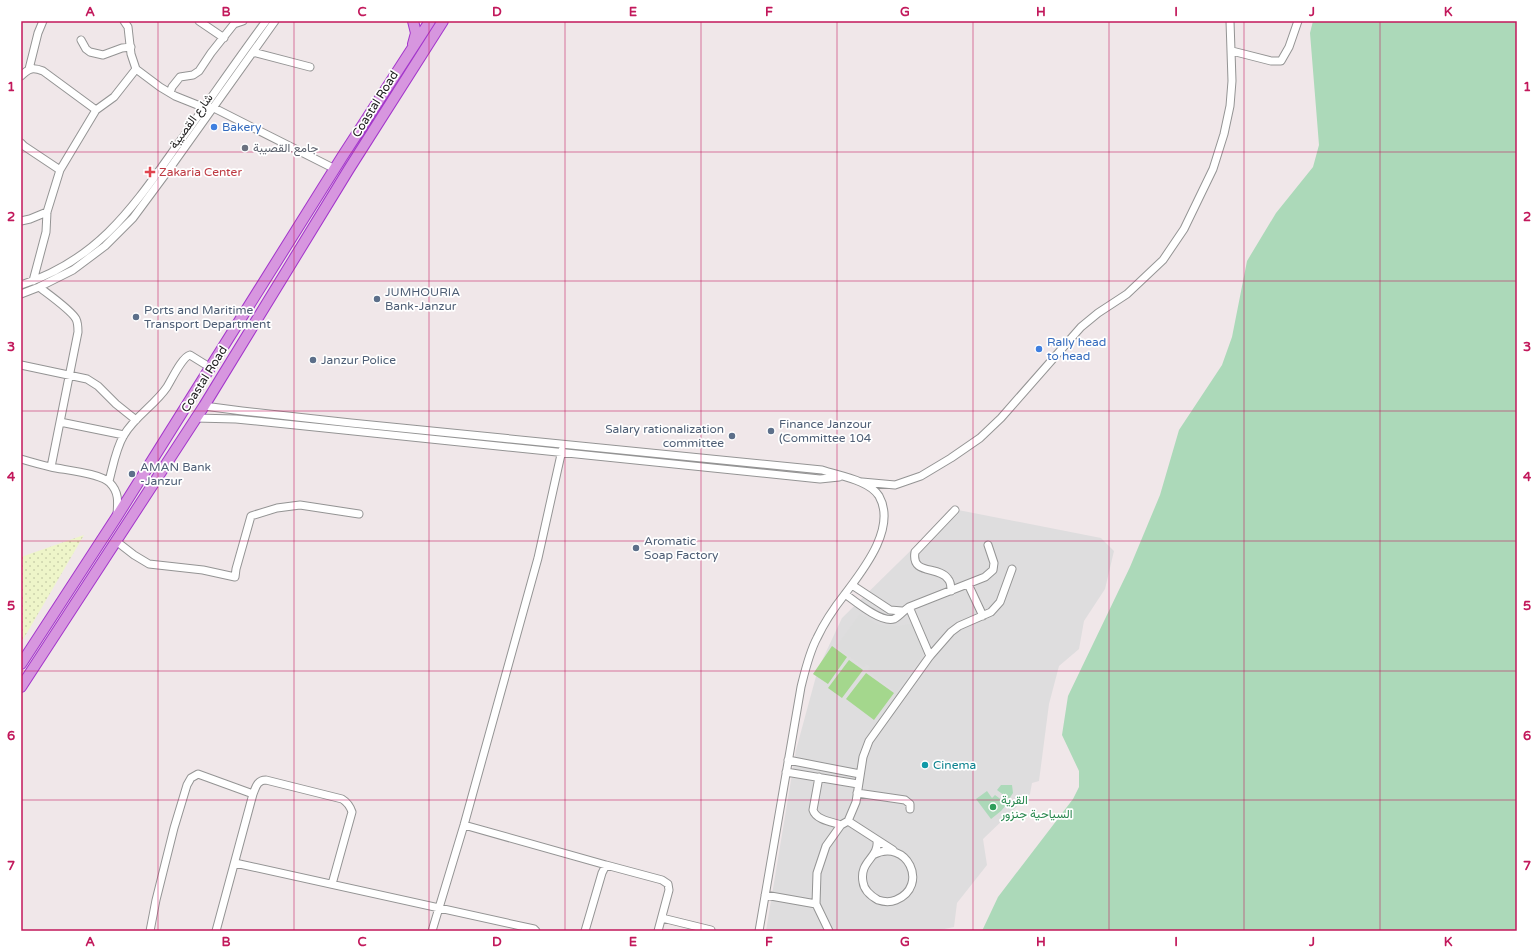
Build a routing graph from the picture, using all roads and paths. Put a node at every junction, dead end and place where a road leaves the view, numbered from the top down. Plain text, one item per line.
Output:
1 (43, 21) edge
2 (125, 21) edge
3 (199, 21) edge
4 (243, 21) edge
5 (263, 21) edge
6 (275, 21) edge
7 (413, 21) edge
8 (430, 21) edge
9 (443, 21) edge
10 (1230, 21) edge
11 (1298, 21) edge
12 (224, 38) junction
13 (82, 40) dead end
14 (131, 47) junction
15 (1232, 51) junction
16 (253, 52) junction
17 (408, 56) junction
18 (310, 67) dead end
19 (29, 69) junction
20 (136, 69) junction
21 (22, 77) edge
22 (170, 93) junction
23 (206, 105) junction
24 (214, 108) junction
25 (96, 110) junction
26 (21, 143) edge
27 (335, 169) junction
28 (60, 170) junction
29 (47, 212) junction
30 (21, 221) edge
31 (34, 281) junction
32 (21, 285) edge
33 (39, 287) junction
34 (21, 294) edge
35 (21, 365) edge
36 (211, 368) junction
37 (68, 376) junction
38 (204, 406) junction
39 (195, 418) junction
40 (136, 420) junction
41 (60, 422) junction
42 (124, 435) junction
43 (563, 443) junction
44 (628, 450) junction
45 (562, 453) junction
46 (21, 459) edge
47 (627, 459) junction
48 (780, 465) junction
49 (51, 467) junction
50 (780, 474) junction
51 (843, 477) junction
52 (109, 482) junction
53 (862, 482) junction
54 (954, 510) dead end
55 (359, 514) dead end
56 (116, 518) junction
57 (116, 541) junction
58 (988, 544) dead end
59 (1012, 569) dead end
60 (968, 584) junction
61 (852, 585) junction
62 (951, 591) junction
63 (845, 594) junction
64 (909, 607) junction
65 (902, 611) junction
66 (983, 616) junction
67 (930, 656) junction
68 (21, 664) edge
69 (21, 687) edge
70 (788, 760) junction
71 (786, 772) junction
72 (860, 774) junction
73 (818, 778) junction
74 (858, 784) junction
75 (857, 793) junction
76 (253, 794) junction
77 (910, 809) dead end
78 (848, 821) junction
79 (464, 825) junction
80 (841, 825) junction
81 (877, 841) junction
82 (896, 852) junction
83 (873, 855) junction
84 (235, 863) junction
85 (606, 865) junction
86 (332, 884) junction
87 (765, 895) junction
88 (816, 904) junction
89 (438, 908) junction
90 (662, 918) junction
91 (711, 930) dead end
92 (150, 931) edge
93 (216, 931) edge
94 (432, 931) edge
95 (536, 931) edge
96 (585, 931) edge
97 (658, 931) edge
98 (759, 931) edge
99 (829, 931) edge

1 - 19 street
2 - 14 street
3 - 12 street
4 - 12 street
5 - 23 street
6 - 16 street, شارع القصيبة
7 - 17 highway
8 - 17 highway, Coastal Road
9 - 38 highway, Coastal Road
10 - 15 street
11 - 15 street
12 - 22 street
13 - 14 street
14 - 20 street
15 - 53 street
16 - 18 street
16 - 24 street, شارع القصيبة
17 - 27 highway, Coastal Road
19 - 21 street
19 - 25 street
20 - 22 street
20 - 25 street
22 - 23 street
23 - 24 street
23 - 31 street
24 - 27 street
24 - 33 street, شارع القصيبة
25 - 28 street
26 - 28 street
27 - 36 highway, Coastal Road
28 - 29 street
29 - 30 street
29 - 31 street
31 - 32 street
33 - 34 street, شارع القصيبة
33 - 37 street
35 - 37 street
36 - 40 street
36 - 56 highway, Coastal Road
37 - 40 street
37 - 41 street
38 - 39 highway, Coastal Road
38 - 43 street
39 - 45 street
39 - 57 highway, Coastal Road
40 - 42 street
41 - 42 street
41 - 49 street
42 - 52 street
43 - 44 street
43 - 45 street
44 - 47 street
44 - 48 street
45 - 47 street
45 - 79 street
46 - 49 street
47 - 50 street
48 - 50 street
48 - 51 street
49 - 52 street
50 - 51 street
51 - 53 street
52 - 56 street
53 - 61 street
54 - 62 street
55 - 57 street
56 - 68 highway, Coastal Road
57 - 69 highway, Coastal Road
58 - 60 street
59 - 66 street
60 - 62 street
60 - 66 street
61 - 63 street
61 - 65 street
62 - 64 street
63 - 65 street
63 - 70 street
64 - 65 street
64 - 67 street
66 - 67 street
67 - 72 street
70 - 71 street
70 - 72 street
71 - 73 street
71 - 87 street
72 - 74 street
73 - 74 street
73 - 80 street
74 - 75 street
75 - 77 street
75 - 78 street
76 - 84 street
76 - 86 street
76 - 92 street
78 - 80 street
78 - 81 street
79 - 85 street
79 - 89 street
80 - 88 street
81 - 82 street
81 - 83 street
82 - 83 street
82 - 83 street
84 - 86 street
84 - 93 street
85 - 90 street
85 - 96 street
86 - 89 street
87 - 88 street
87 - 98 street
88 - 99 street
89 - 94 street
89 - 95 street
90 - 91 street
90 - 97 street

